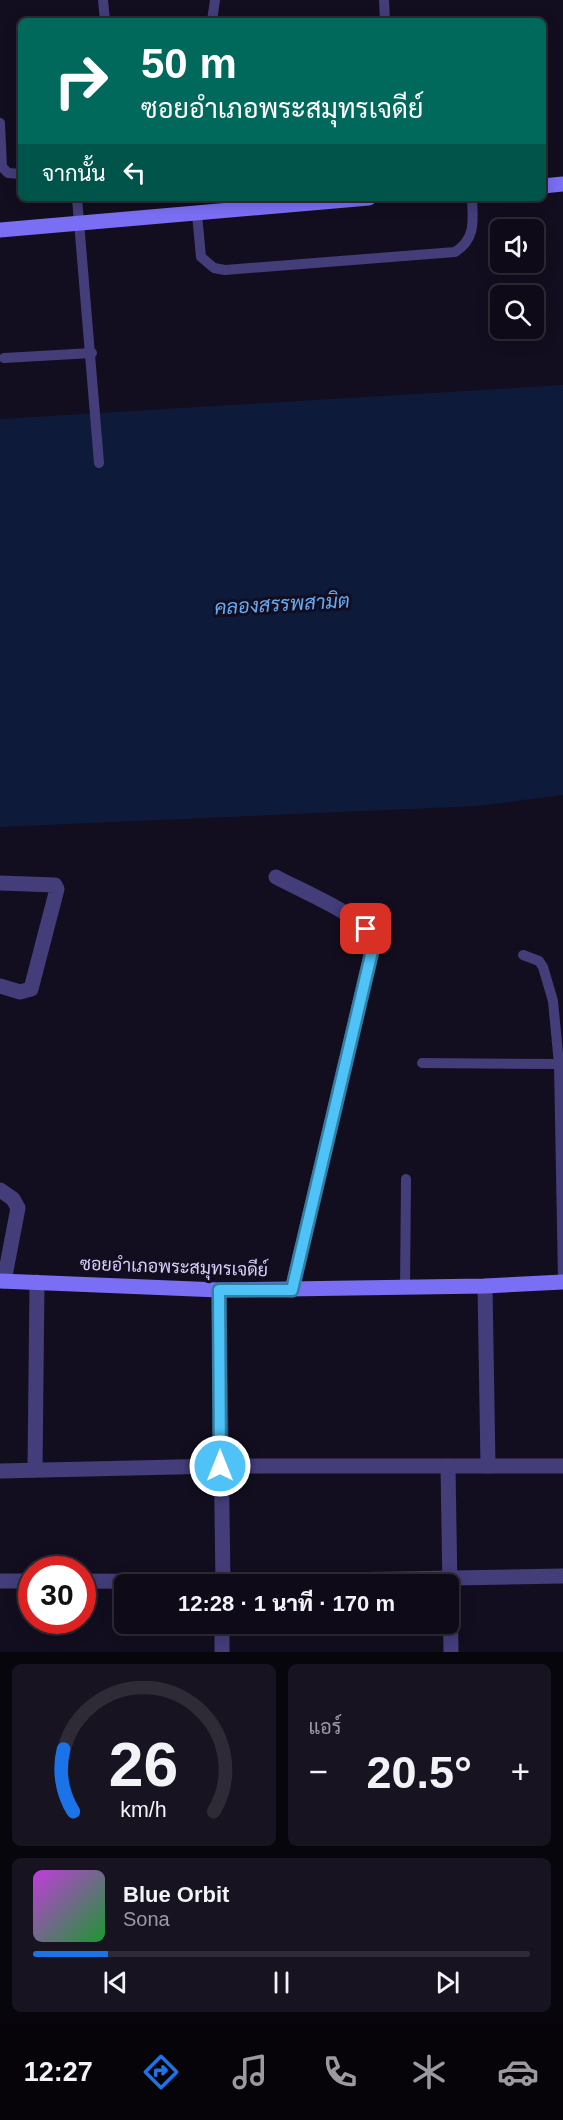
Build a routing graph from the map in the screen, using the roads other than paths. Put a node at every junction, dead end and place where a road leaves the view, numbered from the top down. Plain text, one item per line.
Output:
1 (103, 0) edge
2 (215, 0) edge
3 (384, 0) edge
4 (105, 18) edge
5 (212, 18) edge
6 (385, 18) edge
7 (0, 123) edge
8 (18, 174) edge
9 (563, 184) edge
10 (546, 186) edge
11 (77, 201) edge
12 (337, 201) edge
13 (472, 201) edge
14 (198, 214) junction
15 (79, 224) junction
16 (0, 230) edge
17 (92, 353) junction
18 (4, 358) dead end
19 (99, 463) dead end
20 (276, 877) dead end
21 (0, 883) edge
22 (523, 955) dead end
23 (0, 986) edge
24 (422, 1063) dead end
25 (559, 1064) junction
26 (406, 1179) dead end
27 (0, 1190) edge
28 (2, 1281) edge
29 (37, 1282) junction
30 (563, 1282) edge
31 (485, 1286) junction
32 (405, 1288) junction
33 (219, 1290) junction
34 (292, 1290) junction
35 (220, 1466) junction
36 (448, 1466) junction
37 (488, 1466) junction
38 (563, 1466) edge
39 (35, 1470) junction
40 (0, 1471) edge
41 (223, 1574) edge
42 (450, 1574) edge
43 (563, 1576) edge
44 (459, 1578) edge
45 (0, 1581) edge
46 (18, 1581) edge
47 (96, 1581) edge
48 (114, 1581) edge
49 (222, 1634) edge
50 (451, 1634) edge
51 (222, 1652) edge
52 (451, 1652) edge

1 - 4 lane
2 - 5 lane
3 - 6 lane
7 - 8 lane
9 - 10 street
11 - 15 lane
12 - 14 street
13 - 14 lane
14 - 15 street
15 - 16 street
15 - 17 lane
17 - 18 lane
17 - 19 lane
20 - 34 street
21 - 23 street
22 - 25 lane
24 - 25 lane
25 - 30 lane
26 - 32 lane
27 - 28 street
28 - 29 street, ซอยอำเภอพระสมุทรเจดีย์
29 - 33 street, ซอยอำเภอพระสมุทรเจดีย์
29 - 39 street
30 - 31 street, ซอยอำเภอพระสมุทรเจดีย์
31 - 32 street, ซอยอำเภอพระสมุทรเจดีย์
31 - 37 street
32 - 34 street, ซอยอำเภอพระสมุทรเจดีย์
33 - 34 street, ซอยอำเภอพระสมุทรเจดีย์
33 - 35 street
35 - 36 street
35 - 39 street
35 - 41 street
36 - 37 street
36 - 42 street
37 - 38 street
39 - 40 street
43 - 44 street
45 - 46 street
47 - 48 street
49 - 51 street
50 - 52 street

